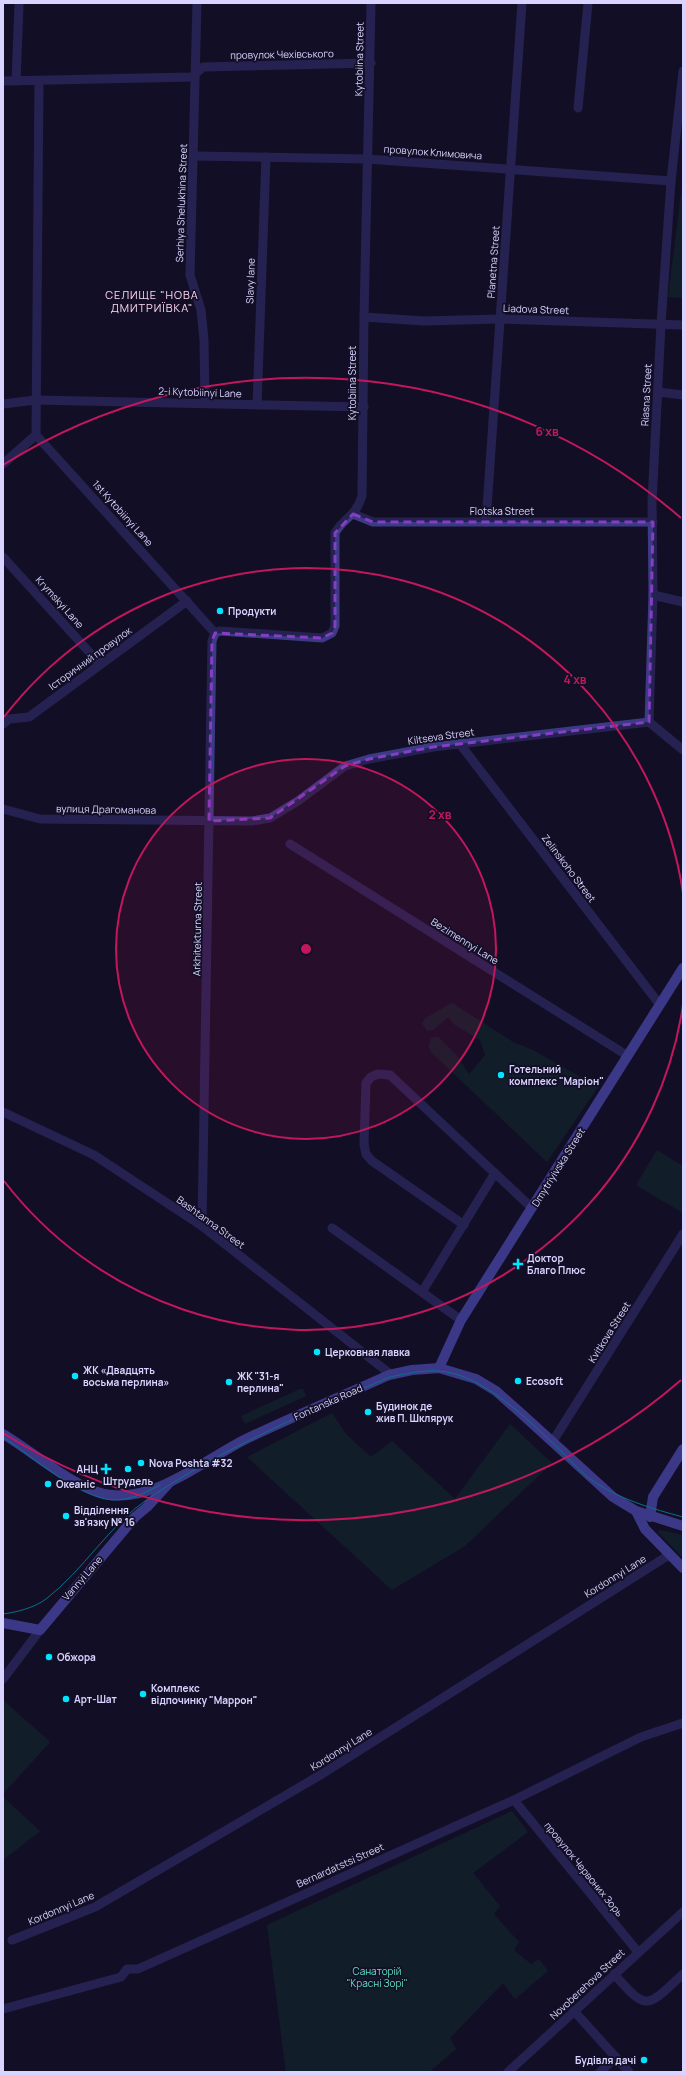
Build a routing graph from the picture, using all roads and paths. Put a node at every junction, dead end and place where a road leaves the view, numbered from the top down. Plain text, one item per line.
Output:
1 (197, 3) edge
2 (371, 3) edge
3 (522, 3) edge
4 (588, 3) edge
5 (19, 5) dead end
6 (371, 63) junction
7 (683, 71) edge
8 (196, 73) junction
9 (3, 81) edge
10 (16, 81) junction
11 (40, 81) junction
12 (578, 108) dead end
13 (194, 156) junction
14 (266, 157) junction
15 (367, 159) junction
16 (510, 168) junction
17 (671, 182) junction
18 (364, 317) junction
19 (500, 319) junction
20 (661, 324) junction
21 (683, 325) edge
22 (658, 392) junction
23 (683, 395) edge
24 (35, 400) junction
25 (204, 403) junction
26 (3, 404) edge
27 (257, 405) junction
28 (364, 407) junction
29 (36, 435) junction
30 (3, 464) edge
31 (353, 514) junction
32 (486, 522) junction
33 (653, 522) junction
34 (3, 557) edge
35 (653, 595) junction
36 (187, 601) junction
37 (683, 602) edge
38 (215, 633) junction
39 (100, 664) junction
40 (649, 722) junction
41 (3, 724) edge
42 (460, 744) junction
43 (683, 750) edge
44 (3, 809) edge
45 (209, 821) junction
46 (290, 844) dead end
47 (683, 968) edge
48 (660, 1005) junction
49 (628, 1056) junction
50 (3, 1112) edge
51 (495, 1173) junction
52 (532, 1208) junction
53 (464, 1225) junction
54 (202, 1226) junction
55 (332, 1228) dead end
56 (683, 1234) edge
57 (422, 1292) junction
58 (461, 1320) junction
59 (438, 1368) junction
60 (390, 1375) junction
61 (3, 1434) edge
62 (553, 1441) junction
63 (683, 1449) edge
64 (169, 1483) junction
65 (129, 1495) junction
66 (636, 1511) junction
67 (135, 1517) junction
68 (655, 1518) junction
69 (683, 1526) edge
70 (645, 1528) junction
71 (669, 1555) junction
72 (683, 1568) edge
73 (3, 1624) edge
74 (40, 1630) junction
75 (3, 1679) edge
76 (683, 1723) edge
77 (514, 1800) junction
78 (683, 1912) edge
79 (12, 1940) dead end
80 (638, 1952) junction
81 (614, 1974) junction
82 (683, 1974) edge
83 (3, 2009) edge
84 (574, 2011) junction
85 (616, 2057) junction
86 (508, 2072) edge
87 (600, 2072) edge
88 (629, 2072) edge

1 - 8 street, Serhiya Shelukhina Street
2 - 6 street, Kytobiina Street
3 - 16 street, Planetna Street
4 - 12 street
5 - 10 street
6 - 8 street, провулок Чехівського
6 - 15 street, Kytobiina Street
7 - 17 street, Riasna Street
8 - 11 street, провулок Чехівського
8 - 13 street, Serhiya Shelukhina Street
9 - 10 street, провулок Чехівського
10 - 11 street, провулок Чехівського
11 - 24 street
13 - 14 street, провулок Климовича
13 - 25 street, Serhiya Shelukhina Street
14 - 15 street, провулок Климовича
14 - 27 street, Slavy lane
15 - 16 street, провулок Климовича
15 - 18 street, Kytobiina Street
16 - 17 street, провулок Климовича
16 - 19 street, Planetna Street
17 - 20 street, Riasna Street
18 - 19 street, Liadova Street
18 - 28 street, Kytobiina Street
19 - 20 street, Liadova Street
19 - 32 street, Planetna Street
20 - 21 street, Liadova Street
20 - 22 street, Riasna Street
22 - 23 street
22 - 33 street, Riasna Street
24 - 25 street, 2-i Kytobiinyi Lane
24 - 26 street, 2-i Kytobiinyi Lane
24 - 29 street
25 - 27 street, 2-i Kytobiinyi Lane
27 - 28 street, 2-i Kytobiinyi Lane
28 - 31 street, Kytobiina Street
29 - 30 street
29 - 36 street, 1st Kytobiinyi Lane
31 - 32 street, Flotska Street
31 - 38 street, Kytobiina Street
32 - 33 street, Flotska Street
33 - 35 street, Riasna Street
34 - 39 street, Krymskyi Lane
35 - 37 street
35 - 40 street, Riasna Street
36 - 38 street, 1st Kytobiinyi Lane
36 - 39 street, Історичний провулок
38 - 45 street, Arkhitekturna Street
39 - 41 street, Історичний провулок
40 - 42 street, Kiltseva Street
40 - 43 street
42 - 45 street, Kiltseva Street
42 - 48 street, Zelinskoho Street
44 - 45 street, вулиця Драгоманова
45 - 54 street, Arkhitekturna Street
46 - 49 street, Bezimennyi Lane
47 - 48 main road, Dmytriyivska Street
48 - 49 main road, Dmytriyivska Street
49 - 52 main road, Dmytriyivska Street
50 - 54 street, Bashtanna Street
51 - 52 street
51 - 53 street
51 - 53 street
52 - 58 main road, Dmytriyivska Street
53 - 57 street
54 - 60 street, Bashtanna Street
55 - 57 street
56 - 62 street, Kvitkova Street
57 - 58 street
58 - 59 main road, Dmytriyivska Street
59 - 60 main road, Fontanska Road
59 - 62 main road, Fontanska Road
60 - 64 main road, Fontanska Road
61 - 65 main road, Fontanska Road
62 - 66 main road, Fontanska Road
63 - 68 main road
64 - 65 main road, Fontanska Road
64 - 67 main road, Vannyi Lane
65 - 67 main road
66 - 68 main road, Fontanska Road
66 - 70 main road
67 - 74 main road, Vannyi Lane
68 - 69 main road, Fontanska Road
68 - 70 main road
70 - 71 main road
71 - 72 main road
71 - 79 street, Kordonnyi Lane
73 - 74 main road
74 - 75 street, Vannyi Lane
76 - 77 street, Bernardatstsi Street
77 - 80 street, провулок Червоних Зорь
77 - 83 street, Bernardatstsi Street
78 - 80 street, Novoberehova Street
80 - 81 street, Novoberehova Street
81 - 82 street
81 - 84 street, Novoberehova Street
84 - 85 street
84 - 86 street, Novoberehova Street
85 - 87 street
85 - 88 street

